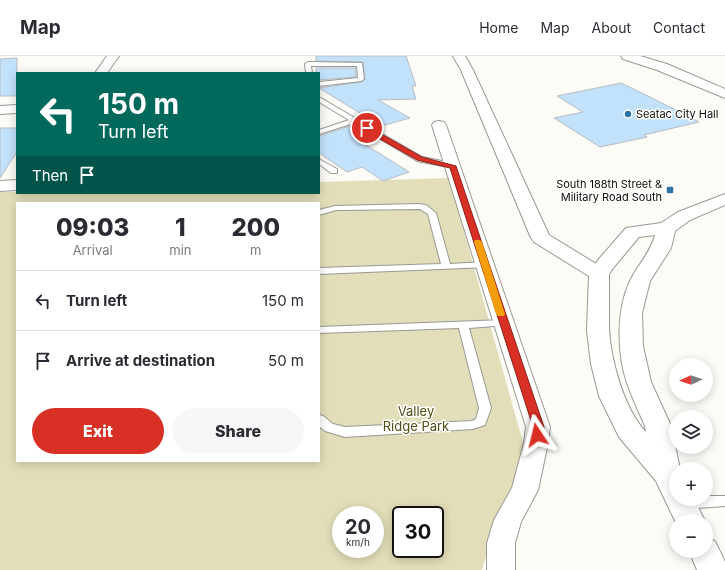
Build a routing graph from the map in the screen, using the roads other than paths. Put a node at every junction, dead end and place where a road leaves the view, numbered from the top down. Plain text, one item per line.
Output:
1 (113, 56) edge
2 (459, 56) edge
3 (627, 56) edge
4 (103, 72) edge
5 (309, 72) edge
6 (320, 84) edge
7 (725, 94) edge
8 (320, 100) edge
9 (16, 109) edge
10 (0, 110) edge
11 (353, 121) junction
12 (439, 124) dead end
13 (320, 132) edge
14 (320, 162) edge
15 (453, 166) junction
16 (334, 171) dead end
17 (16, 185) edge
18 (0, 186) edge
19 (725, 199) edge
20 (320, 213) edge
21 (666, 228) junction
22 (485, 265) junction
23 (446, 266) junction
24 (320, 271) edge
25 (599, 274) junction
26 (504, 323) junction
27 (463, 324) junction
28 (320, 330) edge
29 (320, 421) edge
30 (669, 464) edge
31 (669, 485) edge
32 (713, 500) edge
33 (725, 501) edge
34 (707, 558) edge
35 (501, 570) edge
36 (713, 570) edge

1 - 4 street
2 - 25 main road
3 - 7 main road
5 - 6 lane
8 - 11 lane
9 - 10 street
11 - 13 lane
11 - 15 lane
12 - 15 street
14 - 16 lane
15 - 22 street
17 - 18 street
19 - 21 main road
20 - 23 lane
21 - 25 main road
21 - 30 main road
22 - 23 lane
22 - 26 street
23 - 24 lane
25 - 31 main road
26 - 27 lane
26 - 35 street
27 - 28 lane
27 - 29 lane
32 - 33 lane
34 - 36 main road

